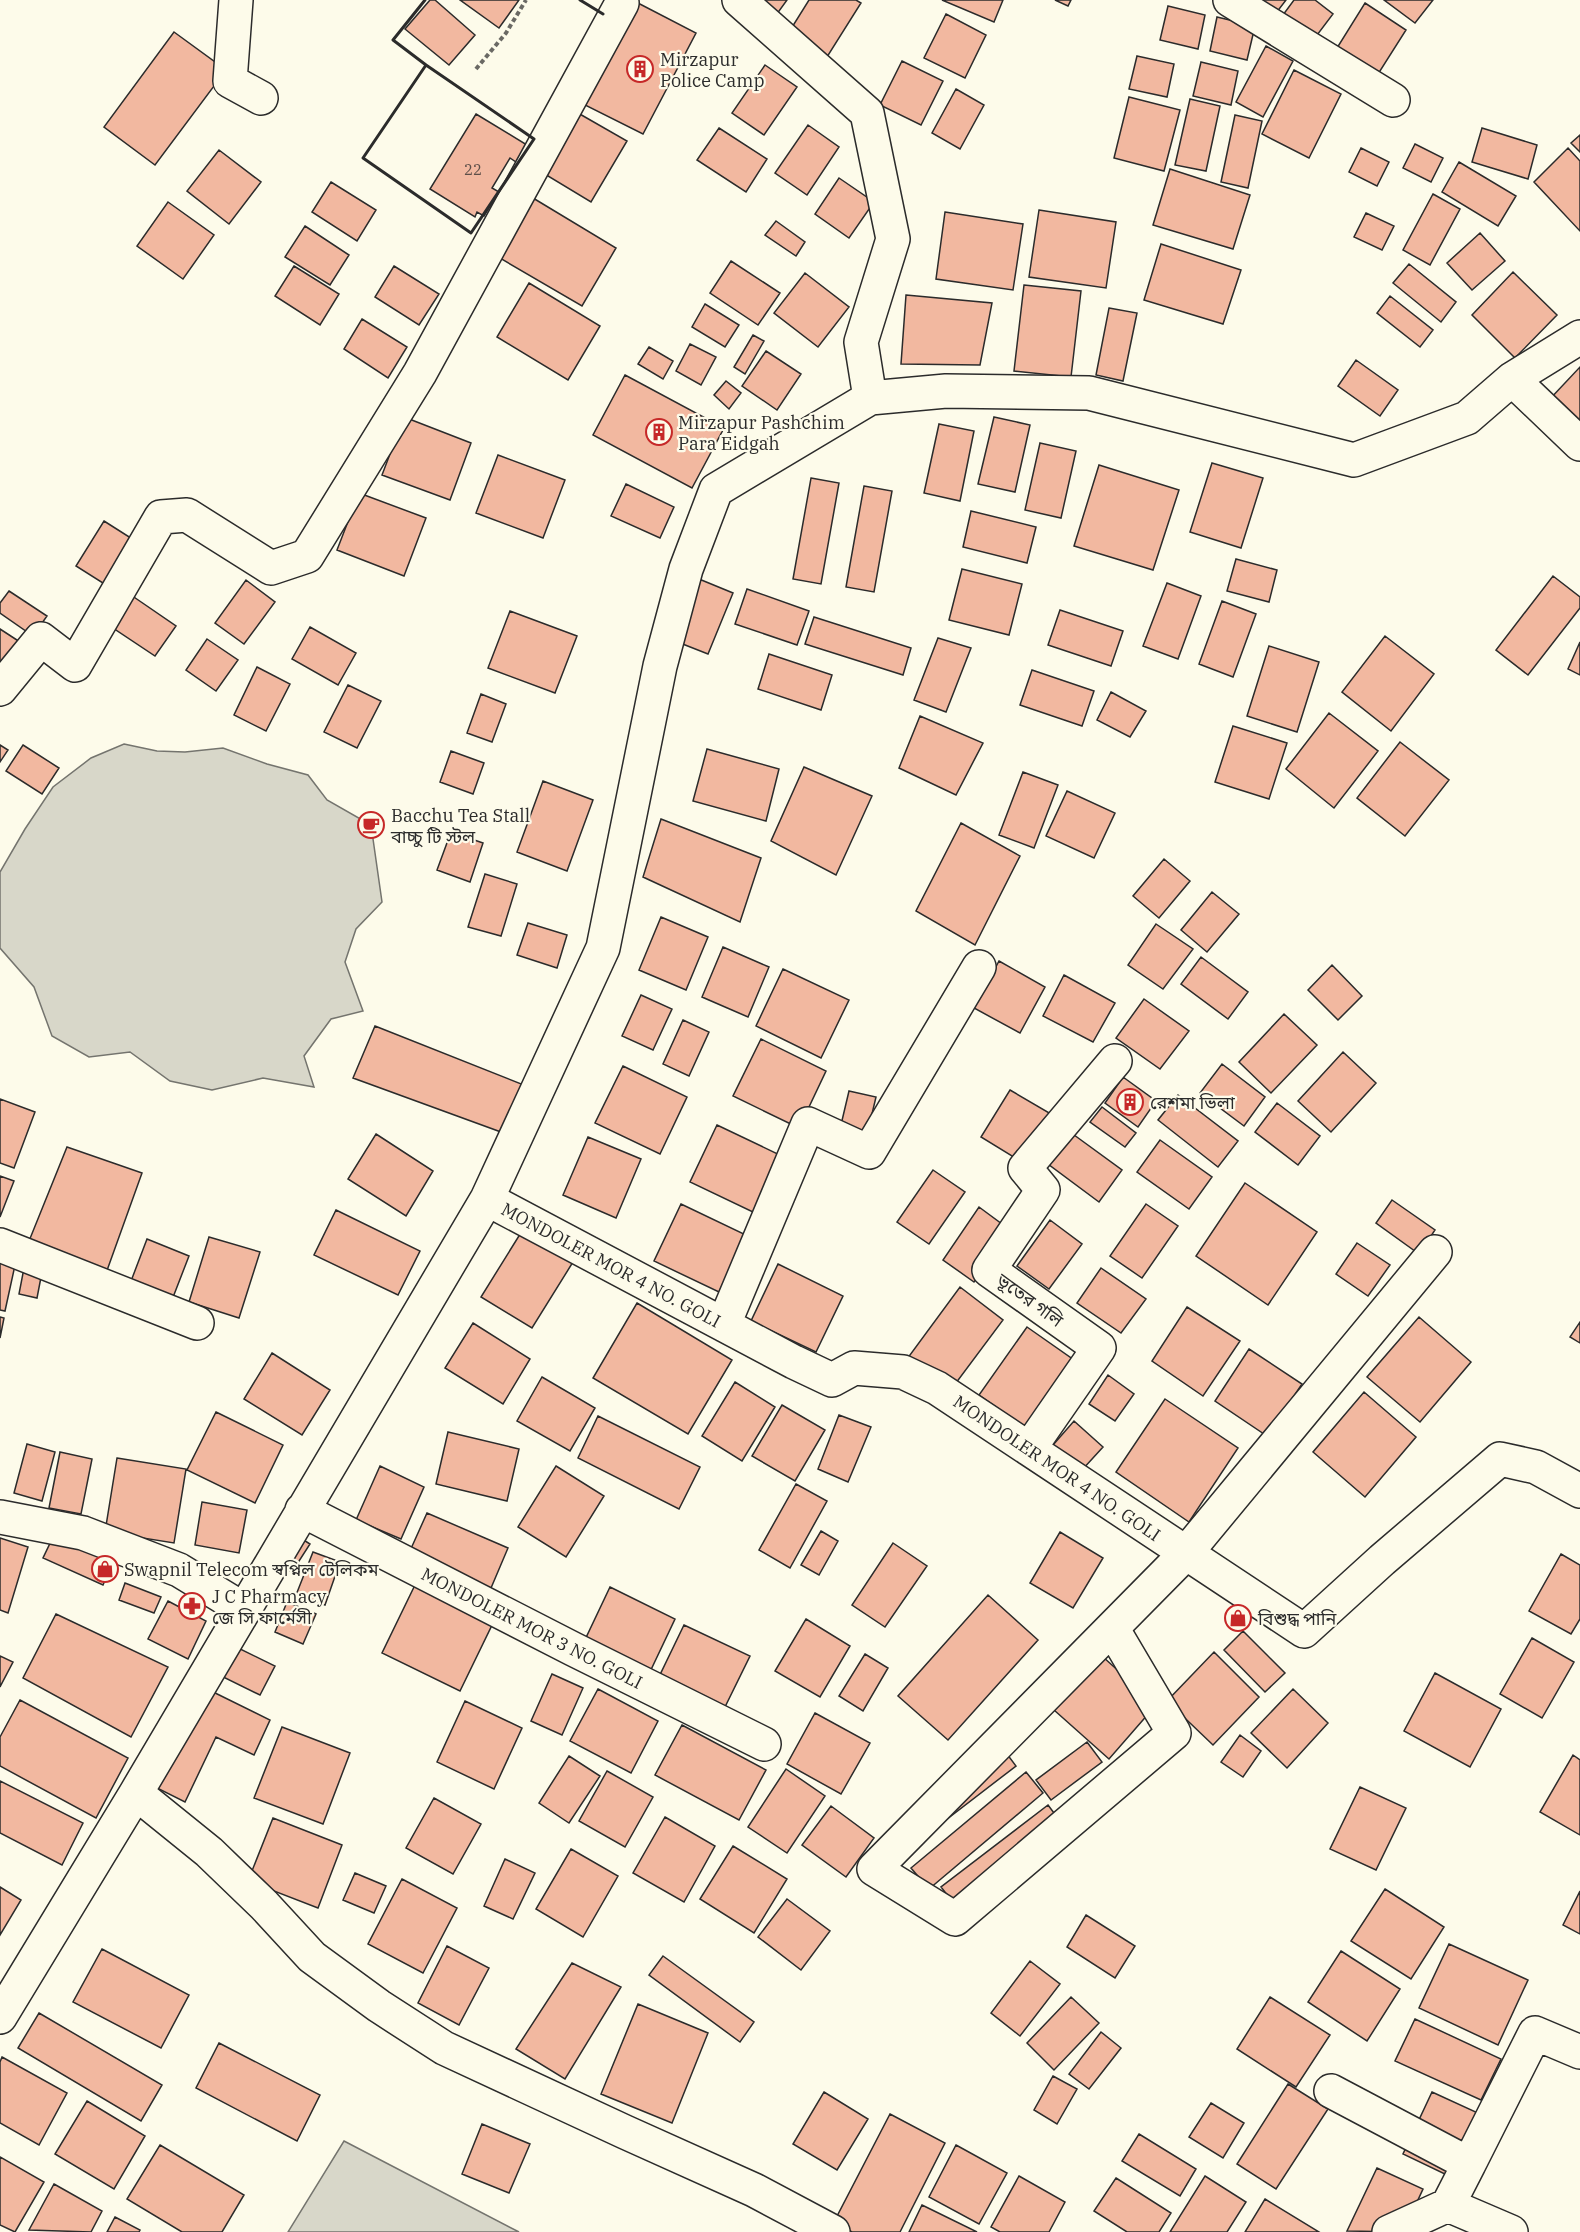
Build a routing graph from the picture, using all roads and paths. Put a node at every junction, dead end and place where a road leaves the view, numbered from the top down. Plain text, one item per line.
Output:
1 (236, 0) edge
2 (525, 0) edge
3 (739, 0) edge
4 (1230, 0) edge
5 (623, 1) edge
6 (476, 69) dead end
7 (261, 98) dead end
8 (1393, 100) dead end
9 (1580, 337) edge
10 (1512, 379) junction
11 (870, 398) junction
12 (1580, 444) edge
13 (0, 689) edge
14 (979, 967) dead end
15 (1115, 1061) dead end
16 (487, 1199) junction
17 (0, 1245) edge
18 (1435, 1252) dead end
19 (196, 1323) dead end
20 (724, 1324) junction
21 (1029, 1449) junction
22 (1580, 1491) edge
23 (302, 1510) junction
24 (0, 1517) edge
25 (1186, 1553) junction
26 (243, 1609) junction
27 (1112, 1628) junction
28 (764, 1744) dead end
29 (135, 1793) junction
30 (0, 2018) edge
31 (1580, 2052) edge
32 (1331, 2091) dead end
33 (1469, 2164) junction
34 (1448, 2205) junction
35 (833, 2232) edge
36 (1389, 2232) edge
37 (1511, 2232) edge

1 - 7 street
2 - 6 path
3 - 11 street
4 - 8 street
5 - 13 street
9 - 10 street
10 - 11 street
10 - 12 street
11 - 16 street
14 - 20 street
15 - 21 street, ভূতের গলি
16 - 20 street, MONDOLER MOR 4 NO. GOLI
16 - 23 street
17 - 19 street
18 - 25 street
20 - 21 street, MONDOLER MOR 4 NO. GOLI
21 - 25 street, MONDOLER MOR 4 NO. GOLI
22 - 25 street, MONDOLER MOR 4 NO. GOLI
23 - 26 street
23 - 28 street, MONDOLER MOR 3 NO. GOLI
24 - 26 street
25 - 27 street
26 - 29 street
27 - 27 street
29 - 30 street
29 - 35 street
31 - 33 street
32 - 33 street
33 - 34 street
34 - 36 street
34 - 37 street

